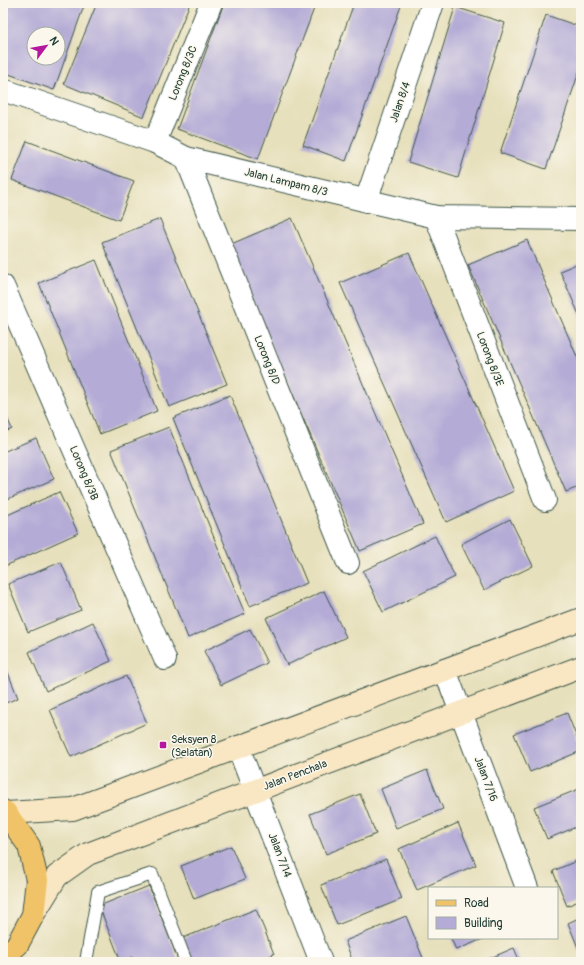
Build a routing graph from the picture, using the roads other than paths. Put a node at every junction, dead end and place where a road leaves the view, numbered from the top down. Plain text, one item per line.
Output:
1 (210, 3) edge
2 (433, 3) edge
3 (3, 90) edge
4 (155, 142) junction
5 (186, 158) junction
6 (366, 201) junction
7 (436, 217) junction
8 (581, 219) edge
9 (3, 286) edge
10 (544, 500) dead end
11 (348, 563) dead end
12 (581, 620) edge
13 (165, 659) dead end
14 (581, 666) edge
15 (445, 670) junction
16 (460, 712) junction
17 (238, 747) junction
18 (255, 791) junction
19 (4, 812) edge
20 (527, 887) edge
21 (32, 914) junction
22 (14, 955) edge
23 (86, 962) edge
24 (186, 962) edge
25 (321, 962) edge

1 - 4 street, Lorong 8/3C
2 - 6 street, Jalan 8/4
3 - 4 street, Jalan Lampam 8/3
4 - 5 street, Jalan Lampam 8/3
5 - 6 street, Jalan Lampam 8/3
5 - 11 street, Lorong 8/D
6 - 7 street, Jalan Lampam 8/3
7 - 8 street, Jalan Lampam 8/3
7 - 10 street, Lorong 8/3E
9 - 13 street, Lorong 8/3B
12 - 15 main road
14 - 16 main road, Jalan Penchala
15 - 16 street, Jalan 7/16
15 - 17 main road
16 - 18 main road, Jalan Penchala
16 - 20 street, Jalan 7/16
17 - 18 street, Jalan 7/14
17 - 19 main road
18 - 21 main road, Jalan Penchala
18 - 25 street, Jalan 7/14
19 - 21 main road
21 - 22 main road
23 - 24 lane

